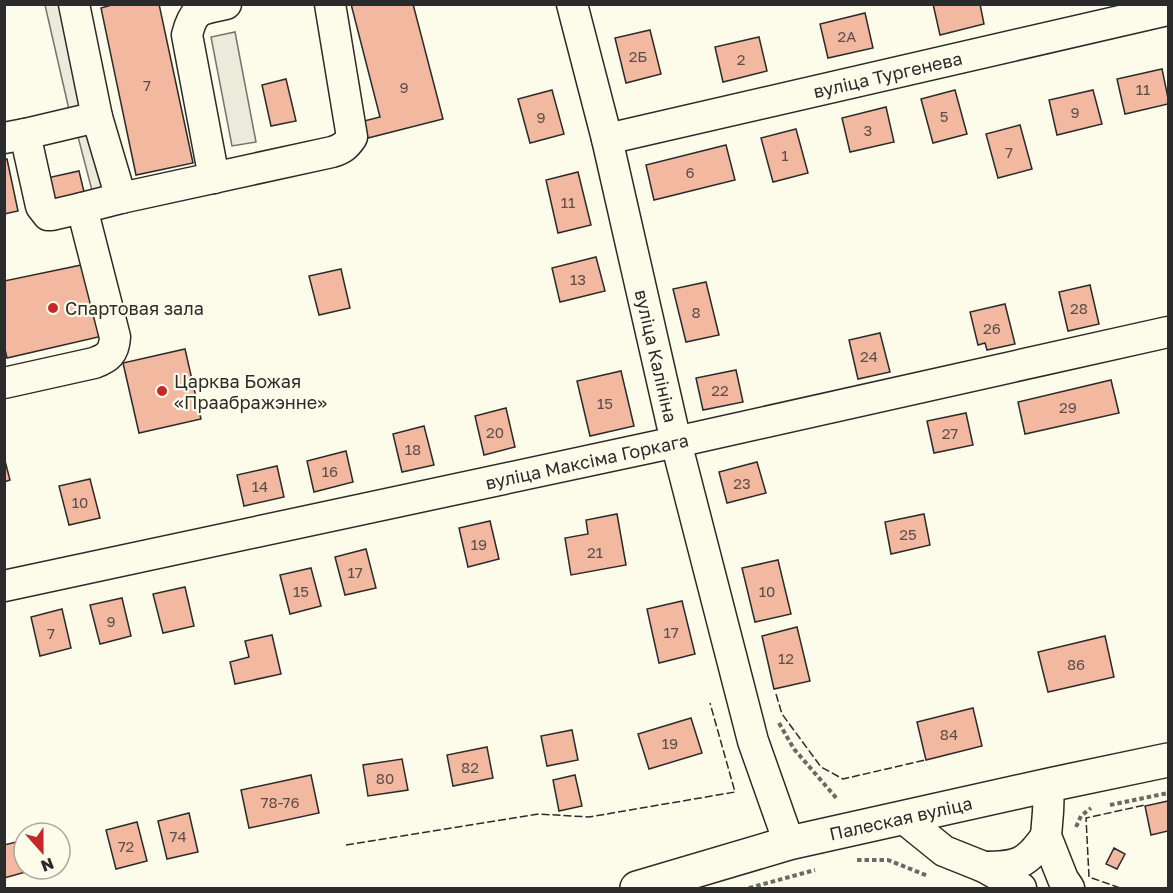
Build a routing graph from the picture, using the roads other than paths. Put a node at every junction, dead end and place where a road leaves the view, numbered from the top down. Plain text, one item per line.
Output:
1 (74, 4) edge
2 (226, 4) edge
3 (330, 4) edge
4 (572, 4) edge
5 (1168, 10) edge
6 (97, 117) junction
7 (15, 136) edge
8 (607, 139) junction
9 (214, 178) junction
10 (122, 198) junction
11 (82, 208) junction
12 (1168, 333) edge
13 (4, 383) edge
14 (676, 442) junction
15 (4, 586) edge
16 (1168, 760) edge
17 (1049, 785) junction
18 (902, 817) junction
19 (1046, 836) junction
20 (789, 843) junction
21 (984, 867) junction
22 (637, 888) edge
23 (1021, 888) edge
24 (1070, 888) edge

1 - 6 street
2 - 9 street
3 - 9 street
4 - 8 street, вуліца Калініна
5 - 8 street, вуліца Тургенева
6 - 7 street
6 - 10 street
7 - 11 street
8 - 14 street, вуліца Калініна
9 - 10 street
10 - 11 street
11 - 13 street
12 - 14 street, вуліца Максіма Горкага
14 - 15 street, вуліца Максіма Горкага
14 - 20 street, вуліца Калініна
16 - 17 main road, Палеская вуліца
17 - 18 main road, Палеская вуліца
17 - 19 street
18 - 20 main road, Палеская вуліца
18 - 21 street
19 - 21 street
19 - 24 street
20 - 22 main road, Палеская вуліца
21 - 23 street

